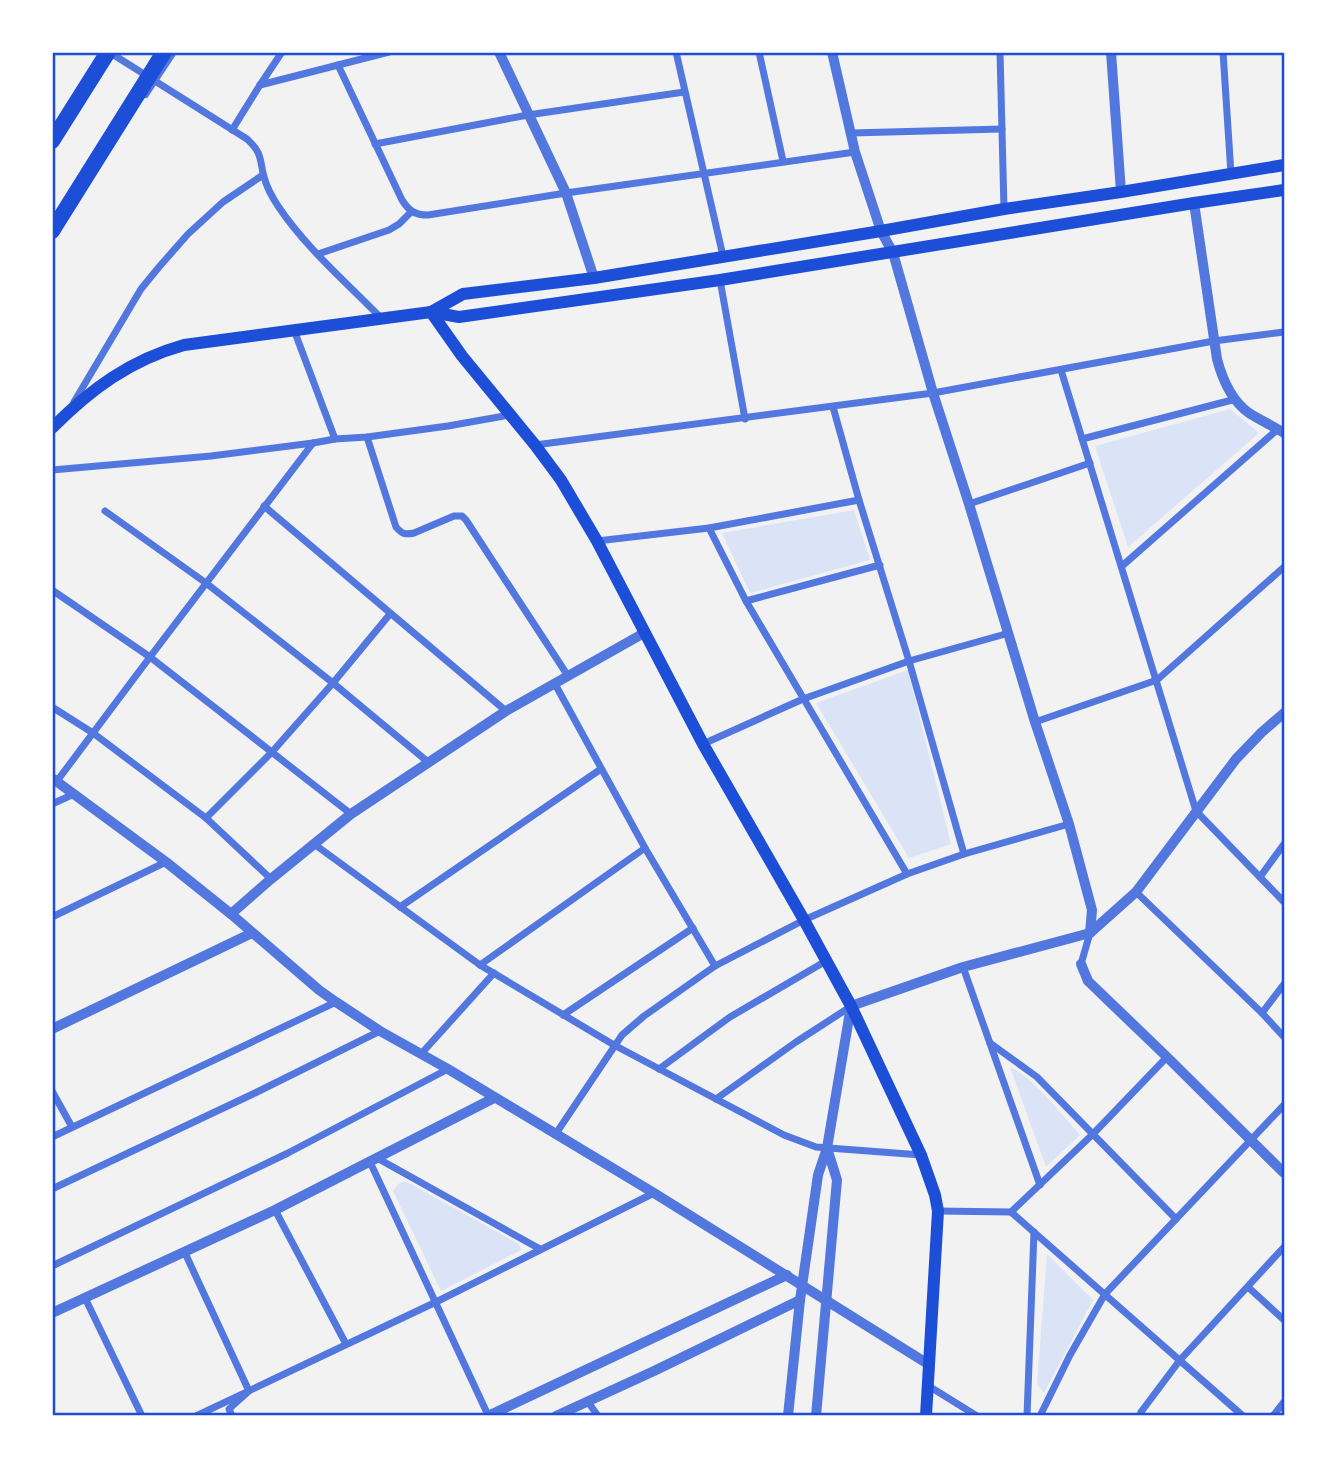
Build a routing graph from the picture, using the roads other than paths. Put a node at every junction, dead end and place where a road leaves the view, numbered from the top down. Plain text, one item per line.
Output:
1 (109, 52) edge
2 (164, 52) edge
3 (175, 52) edge
4 (282, 52) edge
5 (389, 52) edge
6 (499, 52) edge
7 (676, 52) edge
8 (759, 52) edge
9 (832, 52) edge
10 (1000, 52) edge
11 (1111, 52) edge
12 (1223, 52) edge
13 (338, 65) junction
14 (260, 85) junction
15 (684, 92) junction
16 (140, 105) dead end
17 (528, 115) junction
18 (125, 126) dead end
19 (1002, 129) junction
20 (232, 130) junction
21 (851, 132) junction
22 (52, 141) edge
23 (375, 144) junction
24 (855, 152) junction
25 (783, 161) junction
26 (1284, 164) edge
27 (704, 174) junction
28 (1231, 174) junction
29 (263, 175) junction
30 (1284, 190) edge
31 (1122, 192) junction
32 (566, 193) junction
33 (1194, 203) junction
34 (1004, 209) junction
35 (411, 212) junction
36 (52, 231) edge
37 (881, 231) junction
38 (893, 253) junction
39 (318, 254) junction
40 (723, 256) junction
41 (594, 278) junction
42 (720, 279) junction
43 (431, 312) junction
44 (382, 318) junction
45 (294, 330) junction
46 (1284, 332) edge
47 (1214, 341) junction
48 (1061, 370) junction
49 (933, 393) junction
50 (1236, 400) junction
51 (833, 407) junction
52 (68, 412) junction
53 (510, 415) junction
54 (745, 419) junction
55 (52, 428) edge
56 (1281, 431) edge
57 (367, 437) junction
58 (335, 439) junction
59 (1082, 439) junction
60 (313, 443) junction
61 (535, 445) junction
62 (1090, 463) junction
63 (52, 470) edge
64 (859, 500) junction
65 (969, 504) junction
66 (264, 506) junction
67 (105, 511) dead end
68 (709, 528) junction
69 (597, 541) junction
70 (880, 565) junction
71 (1122, 566) junction
72 (1284, 567) edge
73 (206, 583) junction
74 (52, 590) edge
75 (746, 601) junction
76 (390, 614) junction
77 (644, 633) junction
78 (1009, 633) junction
79 (149, 657) junction
80 (909, 661) junction
81 (568, 676) junction
82 (1157, 680) junction
83 (333, 683) junction
84 (555, 684) junction
85 (803, 699) junction
86 (52, 707) edge
87 (506, 711) junction
88 (1284, 713) edge
89 (1035, 722) junction
90 (93, 733) junction
91 (703, 744) junction
92 (272, 752) junction
93 (428, 762) junction
94 (601, 769) junction
95 (55, 780) edge
96 (74, 793) junction
97 (52, 804) edge
98 (1196, 811) junction
99 (351, 814) junction
100 (205, 818) junction
101 (1069, 824) junction
102 (314, 844) junction
103 (1284, 844) edge
104 (645, 848) junction
105 (964, 854) junction
106 (166, 862) junction
107 (907, 874) junction
108 (1260, 877) junction
109 (271, 879) junction
110 (1136, 892) junction
111 (1284, 902) edge
112 (400, 907) junction
113 (232, 914) junction
114 (52, 917) edge
115 (804, 920) junction
116 (693, 928) junction
117 (252, 933) junction
118 (1090, 933) junction
119 (826, 961) junction
120 (1081, 964) joint
121 (480, 965) junction
122 (715, 966) junction
123 (963, 967) junction
124 (494, 973) junction
125 (1284, 984) edge
126 (336, 1002) junction
127 (851, 1006) junction
128 (1262, 1013) junction
129 (563, 1015) junction
130 (52, 1029) edge
131 (380, 1031) junction
132 (1284, 1037) edge
133 (990, 1043) junction
134 (614, 1045) junction
135 (421, 1054) junction
136 (1167, 1057) junction
137 (448, 1069) junction
138 (659, 1069) junction
139 (52, 1091) edge
140 (494, 1098) junction
141 (716, 1099) junction
142 (1284, 1105) edge
143 (72, 1127) junction
144 (1093, 1134) junction
145 (555, 1135) junction
146 (52, 1137) edge
147 (1251, 1141) junction
148 (827, 1148) junction
149 (921, 1155) junction
150 (373, 1160) junction
151 (1284, 1173) edge
152 (1040, 1185) junction
153 (52, 1189) edge
154 (654, 1193) junction
155 (275, 1210) junction
156 (938, 1211) junction
157 (1011, 1212) junction
158 (1175, 1219) junction
159 (1034, 1232) junction
160 (1284, 1248) edge
161 (540, 1249) junction
162 (185, 1253) junction
163 (52, 1266) edge
164 (787, 1275) junction
165 (802, 1285) junction
166 (1248, 1287) junction
167 (1105, 1294) junction
168 (85, 1298) junction
169 (800, 1300) junction
170 (826, 1300) junction
171 (436, 1301) junction
172 (52, 1313) edge
173 (1284, 1320) edge
174 (346, 1345) junction
175 (1180, 1360) junction
176 (928, 1364) junction
177 (928, 1385) junction
178 (249, 1391) junction
179 (588, 1402) junction
180 (1284, 1402) edge
181 (1141, 1412) dead end
182 (488, 1415) edge
183 (142, 1416) edge
184 (196, 1416) edge
185 (233, 1416) edge
186 (556, 1416) edge
187 (598, 1416) edge
188 (788, 1416) edge
189 (816, 1416) edge
190 (926, 1416) edge
191 (977, 1416) edge
192 (1027, 1416) edge
193 (1040, 1416) edge
194 (1243, 1416) edge
195 (1273, 1416) edge

1 - 20 street
1 - 22 highway
2 - 36 highway
3 - 16 lane
4 - 14 street
5 - 13 street
6 - 17 street
7 - 15 street
8 - 25 street
9 - 21 street
10 - 19 street
11 - 31 street
12 - 28 street
13 - 14 street
13 - 23 street
14 - 20 street
15 - 17 street
15 - 27 street
17 - 23 street
17 - 32 street
18 - 36 lane
19 - 21 street
19 - 34 street
20 - 29 street
21 - 24 street
23 - 35 street
24 - 25 street
24 - 37 street
25 - 27 street
26 - 28 main road
27 - 32 street
27 - 40 street
28 - 31 main road
29 - 39 street
29 - 52 street
30 - 33 main road
31 - 34 main road
32 - 35 street
32 - 41 street
33 - 38 main road
33 - 47 street
34 - 37 main road
35 - 39 street
37 - 38 street
37 - 40 main road
38 - 42 main road
38 - 49 street
39 - 44 street
40 - 41 main road
41 - 43 main road
42 - 43 main road
42 - 54 street
43 - 44 main road
43 - 53 main road
44 - 45 main road
45 - 52 main road
45 - 58 street
46 - 47 street
47 - 48 street
47 - 50 street
48 - 49 street
48 - 59 street
49 - 51 street
49 - 65 street
50 - 56 street
50 - 59 street
51 - 54 street
51 - 64 street
52 - 55 main road
53 - 57 street
53 - 61 main road
54 - 61 street
56 - 71 street
57 - 58 street
57 - 81 street
58 - 60 street
59 - 62 street
60 - 63 street
60 - 66 street
61 - 69 main road
62 - 65 street
62 - 71 street
64 - 68 street
64 - 70 street
65 - 78 street
66 - 73 street
66 - 76 street
67 - 73 street
68 - 69 street
68 - 75 street
69 - 77 main road
70 - 75 street
70 - 80 street
71 - 82 street
72 - 82 street
73 - 79 street
73 - 83 street
74 - 79 street
75 - 85 street
76 - 83 street
76 - 87 street
77 - 81 street
77 - 91 main road
78 - 80 street
78 - 89 street
79 - 90 street
79 - 92 street
80 - 85 street
80 - 105 street
81 - 84 street
82 - 89 street
82 - 98 street
83 - 92 street
83 - 93 street
84 - 87 street
84 - 94 street
85 - 91 street
85 - 107 street
86 - 90 street
87 - 93 street
88 - 98 street
89 - 101 street
90 - 95 street
90 - 100 street
91 - 115 main road
92 - 99 street
92 - 100 street
93 - 99 street
94 - 104 street
94 - 112 street
95 - 96 street
96 - 97 street
96 - 106 street
98 - 108 street
98 - 110 street
99 - 102 street
100 - 109 street
101 - 105 street
101 - 118 street
102 - 109 street
102 - 112 street
103 - 108 street
104 - 116 street
104 - 121 street
105 - 107 street
106 - 113 street
106 - 114 street
107 - 115 street
108 - 111 street
109 - 113 street
110 - 118 street
110 - 128 street
112 - 121 street
113 - 117 street
115 - 119 main road
115 - 122 street
116 - 122 street
116 - 129 street
117 - 126 street
117 - 130 street
118 - 120 street
118 - 123 street
119 - 127 main road
119 - 138 street
120 - 136 street
121 - 124 street
122 - 134 street
123 - 127 street
123 - 133 street
124 - 129 street
124 - 135 street
125 - 128 street
126 - 131 street
126 - 143 street
127 - 141 street
127 - 148 street
127 - 149 main road
128 - 132 street
129 - 134 street
131 - 135 street
131 - 153 street
133 - 144 street
133 - 152 street
134 - 138 street
134 - 145 street
135 - 137 street
136 - 144 street
136 - 147 street
137 - 140 street
137 - 163 street
138 - 141 street
139 - 143 street
140 - 145 street
140 - 150 street
141 - 148 street
142 - 147 street
143 - 146 street
144 - 152 street
144 - 158 street
145 - 154 street
147 - 151 street
147 - 158 street
148 - 149 street
148 - 165 street
148 - 170 street
149 - 156 main road
150 - 155 street
150 - 161 street
150 - 171 street
152 - 157 street
154 - 161 street
154 - 164 street
155 - 162 street
155 - 174 street
156 - 157 street
156 - 176 main road
157 - 159 street
158 - 167 street
159 - 167 street
159 - 192 street
160 - 166 street
161 - 171 street
162 - 168 street
162 - 178 street
164 - 165 street
164 - 182 street
165 - 169 street
165 - 170 street
166 - 173 street
166 - 175 street
167 - 175 street
167 - 193 street
168 - 172 street
168 - 183 street
169 - 179 street
169 - 188 street
170 - 176 street
170 - 189 street
171 - 174 street
171 - 182 street
174 - 178 street
175 - 181 street
175 - 194 street
176 - 177 main road
177 - 190 main road
177 - 191 street
178 - 184 street
178 - 185 street
179 - 186 street
179 - 187 street
180 - 195 street

